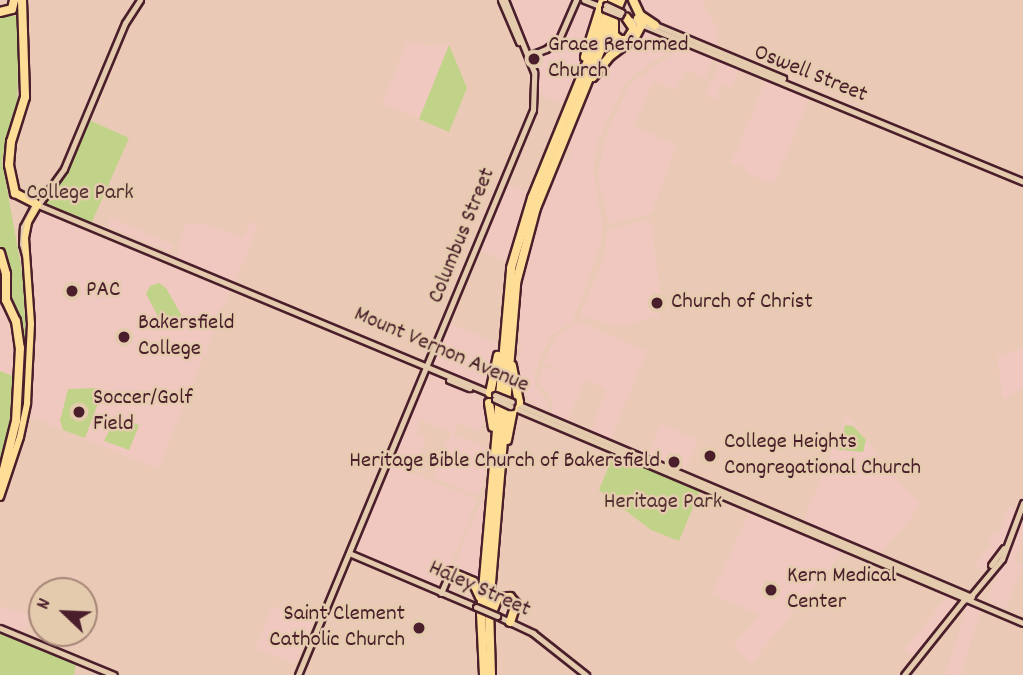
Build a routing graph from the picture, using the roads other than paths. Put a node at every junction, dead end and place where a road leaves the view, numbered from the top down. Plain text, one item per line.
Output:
1 (18, 0) edge
2 (138, 0) edge
3 (503, 0) edge
4 (576, 0) edge
5 (621, 0) edge
6 (633, 0) edge
7 (600, 3) edge
8 (0, 12) edge
9 (622, 15) junction
10 (640, 21) junction
11 (655, 25) junction
12 (527, 56) junction
13 (574, 97) junction
14 (575, 110) junction
15 (889, 124) junction
16 (1023, 181) edge
17 (36, 205) junction
18 (0, 253) edge
19 (506, 318) junction
20 (511, 331) junction
21 (426, 367) junction
22 (456, 381) junction
23 (413, 394) junction
24 (492, 397) junction
25 (514, 405) junction
26 (410, 410) junction
27 (17, 411) junction
28 (24, 419) junction
29 (494, 461) junction
30 (500, 473) junction
31 (0, 485) edge
32 (374, 491) junction
33 (0, 497) edge
34 (1023, 508) edge
35 (357, 532) junction
36 (349, 554) junction
37 (451, 576) joint
38 (441, 593) junction
39 (967, 597) junction
40 (515, 610) junction
41 (1008, 615) junction
42 (497, 616) junction
43 (1023, 621) edge
44 (510, 622) junction
45 (481, 626) junction
46 (0, 628) edge
47 (562, 644) dead end
48 (555, 650) junction
49 (489, 661) junction
50 (114, 675) edge
51 (296, 675) edge
52 (484, 675) edge
53 (491, 675) edge
54 (586, 675) edge
55 (904, 675) edge

1 - 8 highway
1 - 17 highway, Mount Vernon Avenue
2 - 17 main road
3 - 12 main road, Columbus Street
4 - 12 main road
5 - 9 highway
5 - 14 highway
6 - 11 highway
7 - 9 main road, Oswell Street, bridge
7 - 13 highway
7 - 13 highway
9 - 10 main road, Oswell Street
10 - 11 main road, Oswell Street
10 - 14 highway
10 - 15 main road, Oswell Street
11 - 15 main road, Oswell Street
12 - 21 main road, Columbus Street
13 - 19 highway
14 - 20 highway
15 - 16 main road, Oswell Street
15 - 16 main road, Oswell Street
17 - 21 main road, Mount Vernon Avenue
17 - 28 main road
18 - 27 highway
19 - 24 highway
19 - 29 highway
20 - 25 highway
20 - 30 highway
21 - 22 main road, Mount Vernon Avenue
21 - 22 main road, Mount Vernon Avenue
21 - 23 main road, Columbus Street
21 - 26 main road, Columbus Street
22 - 24 main road, Mount Vernon Avenue
22 - 24 main road, Mount Vernon Avenue
23 - 26 main road
23 - 32 main road, Columbus Street
24 - 25 main road, Mount Vernon Avenue, bridge
24 - 29 highway
25 - 30 highway
25 - 39 main road, Mount Vernon Avenue
26 - 32 main road, Columbus Street
27 - 28 highway
27 - 31 highway
28 - 33 main road
29 - 45 highway
30 - 49 highway
32 - 35 main road, Columbus Street
34 - 39 main road
35 - 36 main road, Columbus Street
35 - 51 main road, Columbus Street
36 - 38 main road, Haley Street
36 - 51 main road, Columbus Street
37 - 38 main road
37 - 45 highway
38 - 42 main road, Haley Street, bridge
39 - 41 main road, Mount Vernon Avenue
39 - 41 main road, Mount Vernon Avenue
39 - 55 main road
40 - 42 highway
40 - 44 highway
40 - 49 highway
41 - 43 main road, Mount Vernon Avenue
42 - 44 main road, Haley Street
44 - 48 main road, Haley Street
45 - 52 highway
46 - 50 main road
47 - 48 main road
48 - 54 main road, Haley Street
49 - 53 highway

